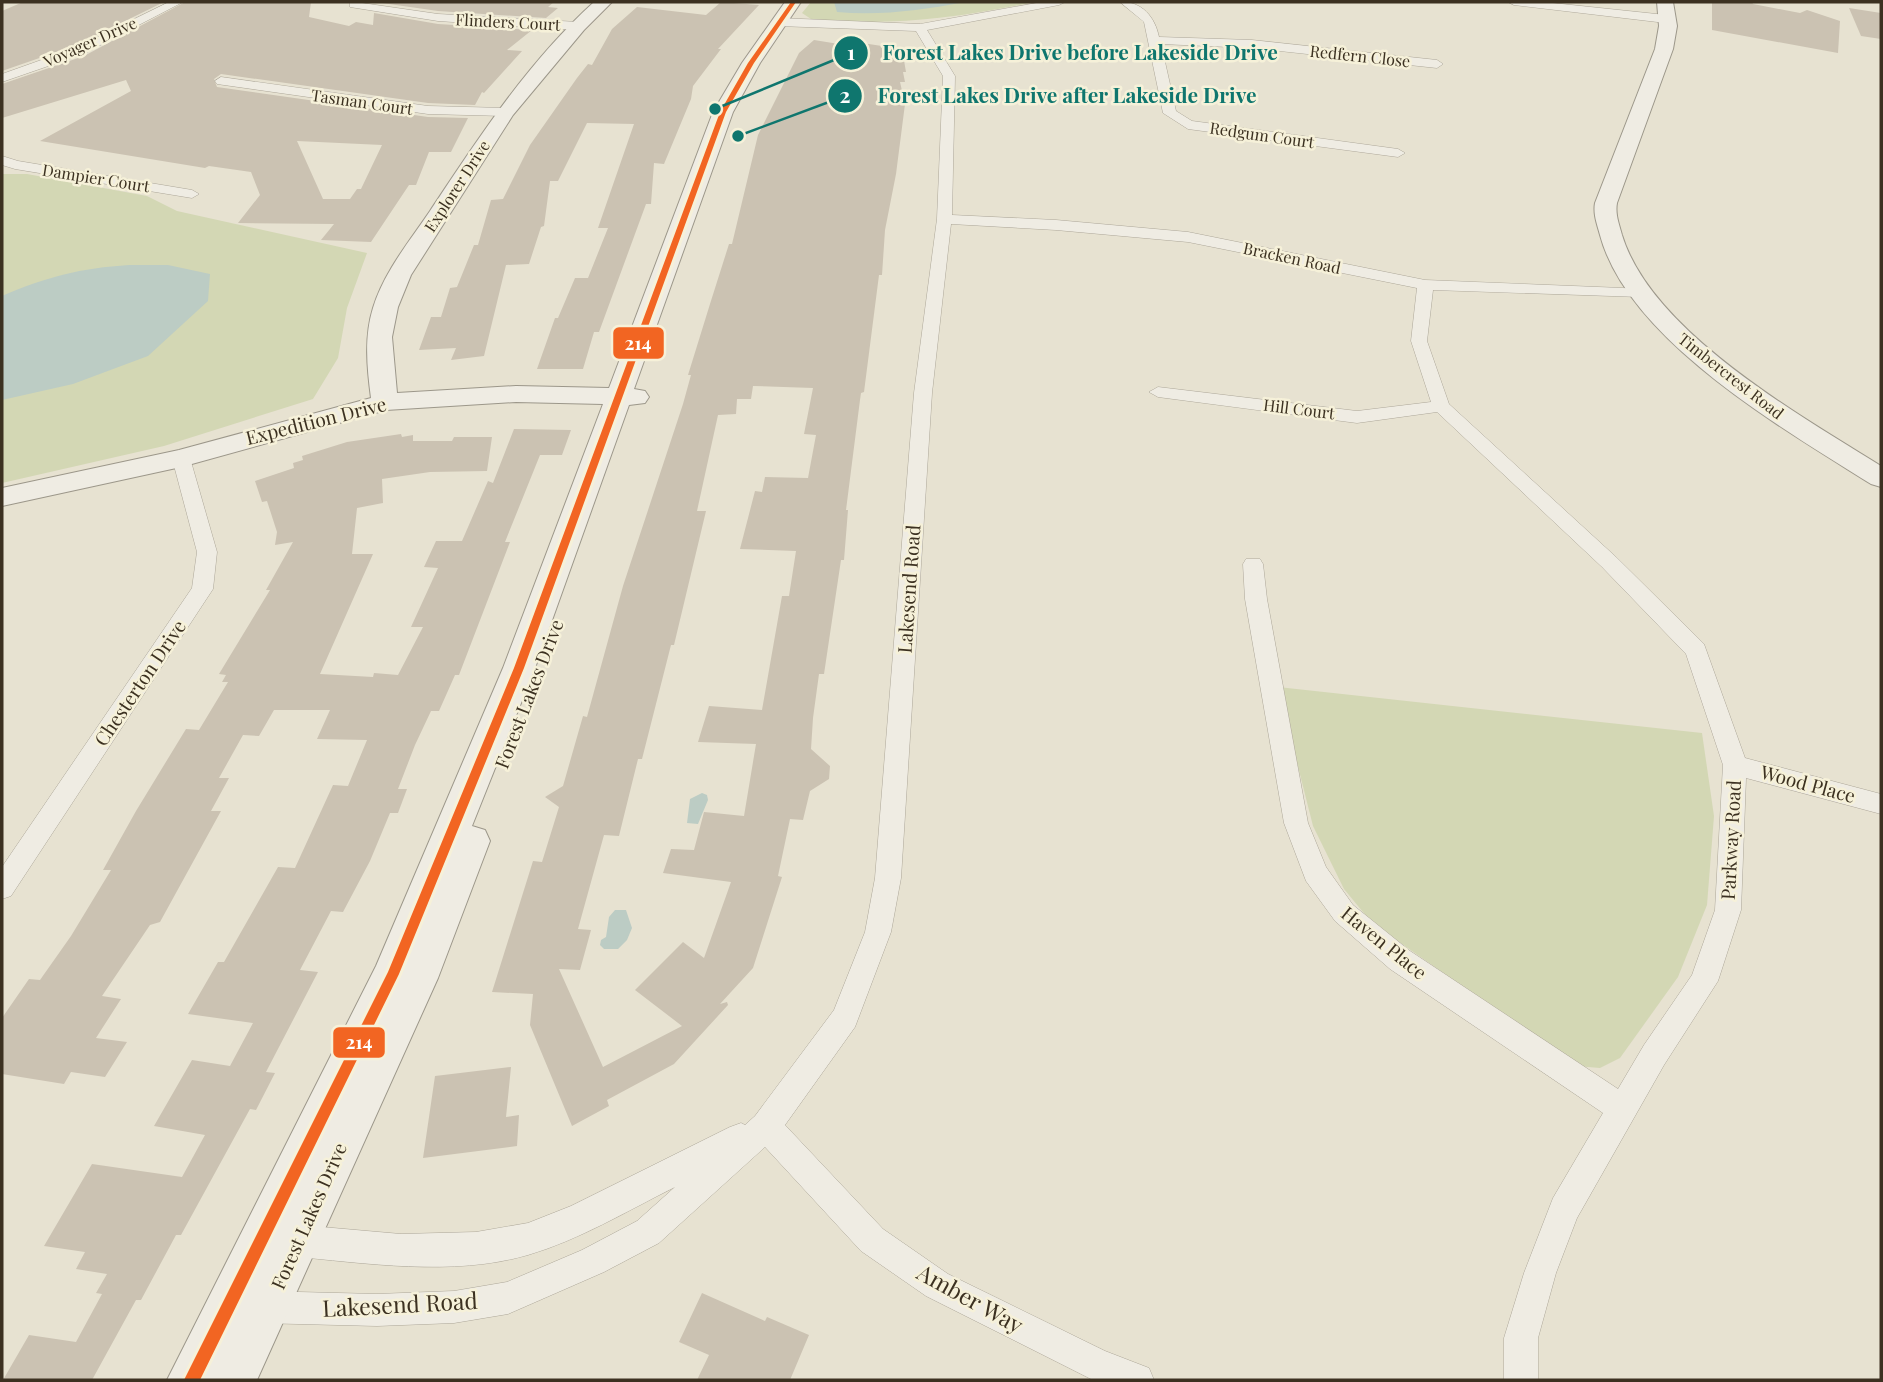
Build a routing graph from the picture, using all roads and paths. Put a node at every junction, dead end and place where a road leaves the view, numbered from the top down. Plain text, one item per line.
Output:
1 (177, 2) edge
2 (604, 2) edge
3 (1059, 2) edge
4 (1126, 2) edge
5 (1514, 2) edge
6 (354, 5) dead end
7 (1665, 10) edge
8 (791, 12) edge
9 (579, 26) junction
10 (920, 27) junction
11 (1156, 40) junction
12 (1437, 64) dead end
13 (2, 78) edge
14 (221, 81) dead end
15 (505, 112) junction
16 (1398, 153) dead end
17 (2, 160) edge
18 (192, 194) dead end
19 (944, 219) junction
20 (1425, 285) junction
21 (1641, 292) junction
22 (1158, 392) dead end
23 (627, 397) junction
24 (385, 402) junction
25 (1441, 406) junction
26 (181, 458) junction
27 (1881, 478) edge
28 (2, 496) edge
29 (1253, 564) dead end
30 (1735, 765) junction
31 (1881, 804) edge
32 (2, 888) edge
33 (1621, 1108) junction
34 (766, 1126) junction
35 (263, 1237) junction
36 (297, 1241) junction
37 (230, 1304) junction
38 (267, 1308) junction
39 (192, 1380) edge
40 (232, 1380) edge
41 (1138, 1380) edge
42 (1521, 1380) edge

1 - 13 street, Voyager Drive
2 - 9 street, Explorer Drive
3 - 10 street
4 - 11 street, Redgum Court
5 - 7 street
6 - 9 street, Flinders Court
7 - 21 street, Timbercrest Road
8 - 10 street
8 - 23 street, Forest Lakes Drive
9 - 15 street, Explorer Drive
10 - 19 street, Lakesend Road
11 - 12 street, Redfern Close
11 - 16 street, Redgum Court
14 - 15 street, Tasman Court
15 - 24 street, Explorer Drive
17 - 18 street, Dampier Court
19 - 20 street, Bracken Road
19 - 34 street, Lakesend Road
20 - 21 street, Bracken Road
20 - 25 street, Parkway Road
21 - 27 street, Timbercrest Road
22 - 25 street, Hill Court
23 - 24 street, Expedition Drive
23 - 35 street, Forest Lakes Drive
23 - 36 street, Forest Lakes Drive
24 - 26 street, Expedition Drive
25 - 30 street, Parkway Road
26 - 28 street, Expedition Drive
26 - 32 street, Chesterton Drive
29 - 33 street, Haven Place
30 - 31 street, Wood Place
30 - 33 street, Parkway Road
33 - 42 street, Parkway Road
34 - 36 street, Lakesend Road
34 - 38 street, Lakesend Road
34 - 41 street, Amber Way
35 - 36 street, Lakesend Road
35 - 37 street, Forest Lakes Drive
36 - 38 street, Forest Lakes Drive
37 - 38 street, Lakesend Road
37 - 39 street, Forest Lakes Drive
38 - 40 street, Forest Lakes Drive

